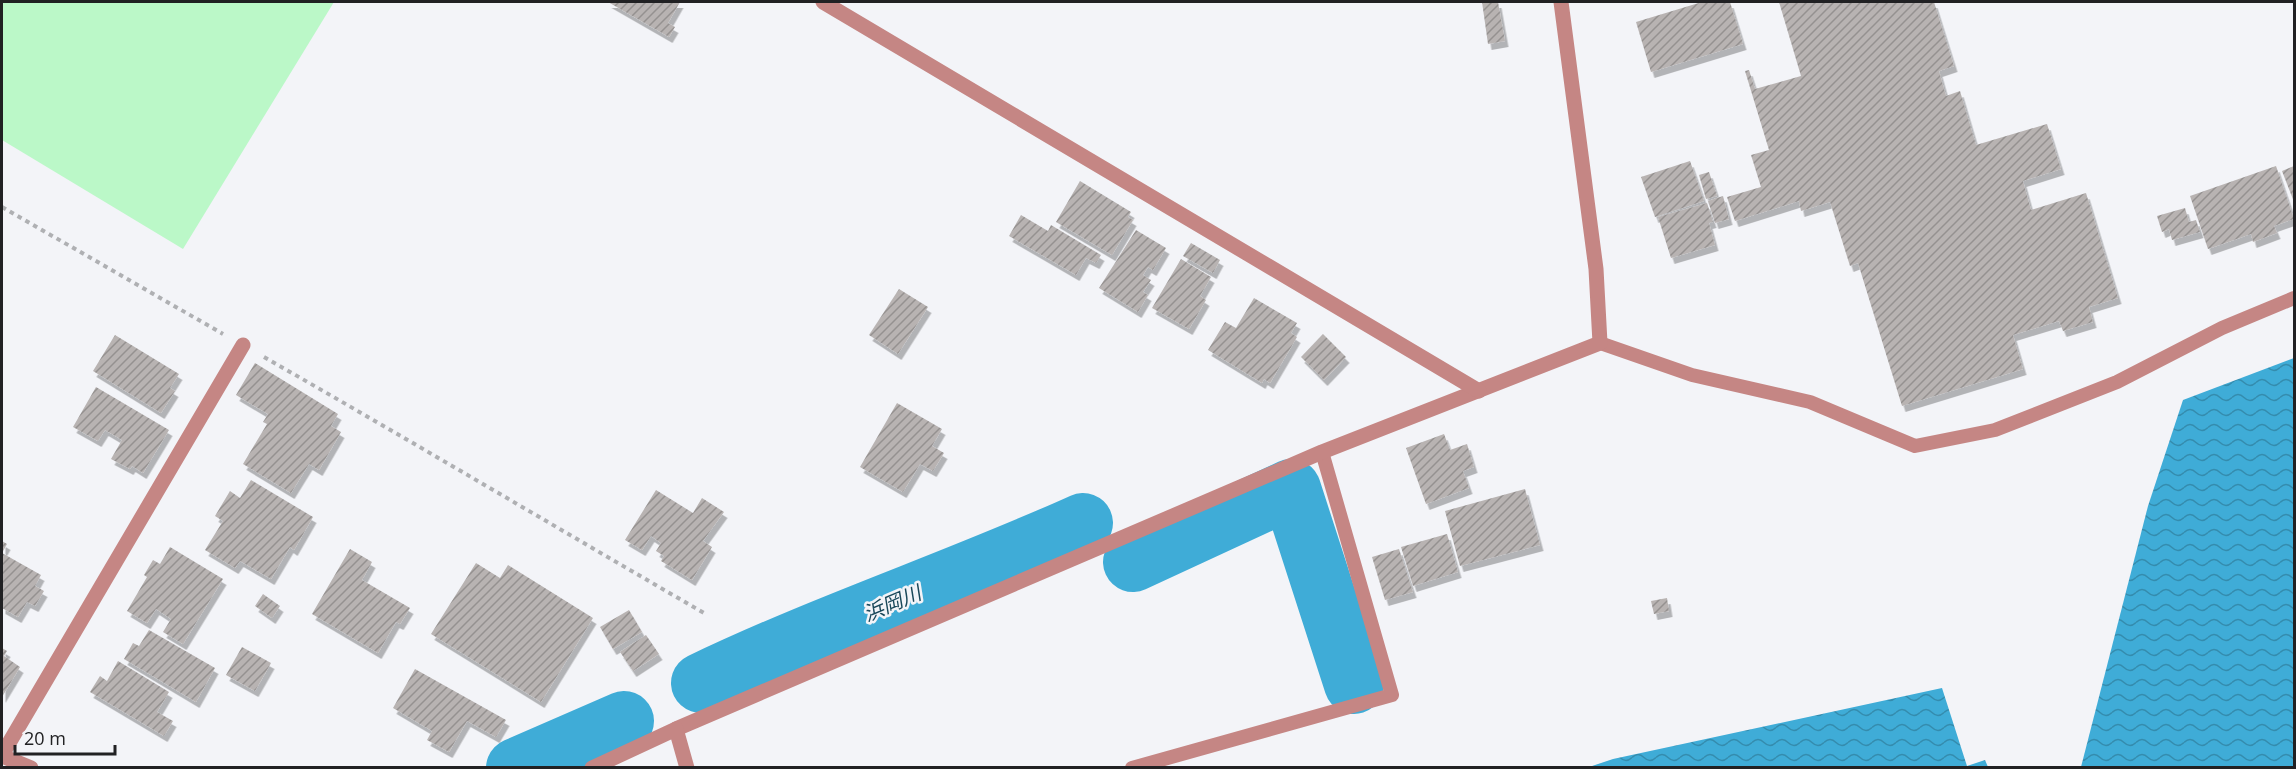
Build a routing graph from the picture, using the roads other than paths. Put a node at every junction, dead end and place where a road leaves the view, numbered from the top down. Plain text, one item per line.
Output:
1 (823, 2) edge
2 (1561, 2) edge
3 (2295, 298) edge
4 (1600, 343) junction
5 (243, 345) road end
6 (1479, 391) junction
7 (1322, 452) junction
8 (676, 729) junction
9 (2, 755) edge
10 (31, 768) edge
11 (592, 768) edge
12 (687, 768) edge
13 (1132, 768) edge

1 - 6 street
2 - 4 street
3 - 4 lane
4 - 6 street
5 - 9 street
6 - 7 street
7 - 8 street
7 - 13 lane
8 - 11 street
8 - 12 street
9 - 10 street

